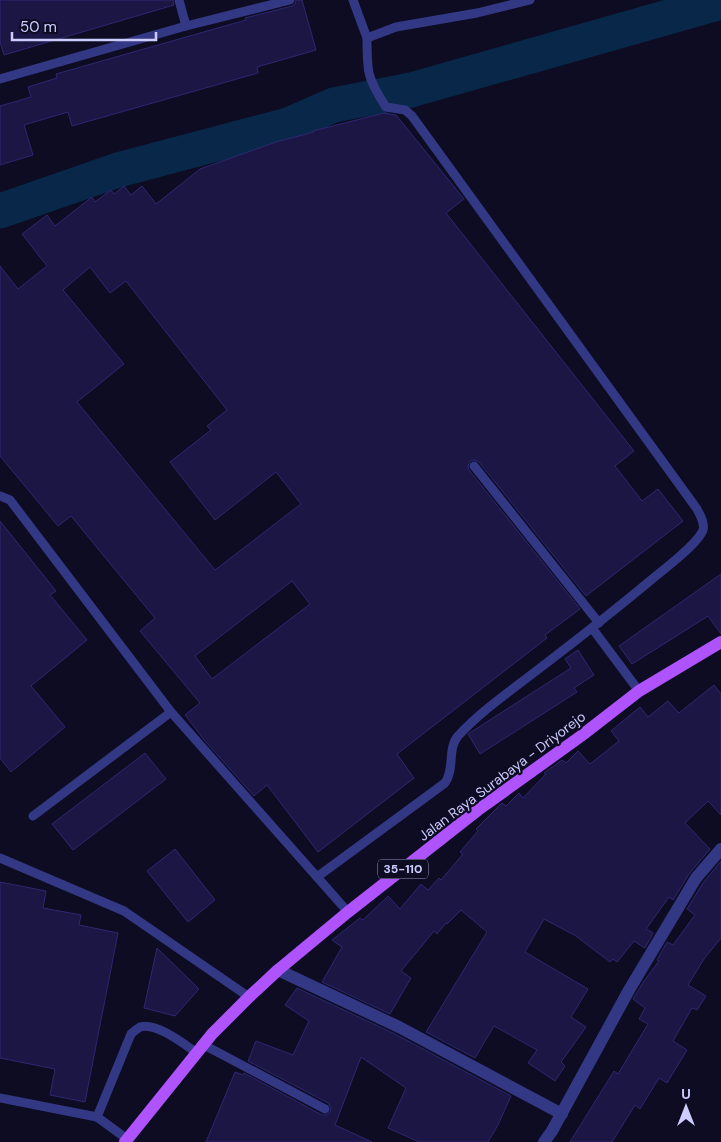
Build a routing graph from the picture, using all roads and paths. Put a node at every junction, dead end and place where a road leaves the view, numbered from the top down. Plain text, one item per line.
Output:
1 (179, 0) edge
2 (290, 0) edge
3 (353, 0) edge
4 (530, 0) edge
5 (186, 26) junction
6 (367, 38) junction
7 (0, 79) edge
8 (474, 466) dead end
9 (0, 496) edge
10 (595, 626) junction
11 (721, 642) edge
12 (639, 692) junction
13 (171, 712) junction
14 (33, 816) dead end
15 (721, 849) edge
16 (0, 858) edge
17 (317, 877) junction
18 (348, 912) junction
19 (278, 970) junction
20 (249, 997) junction
21 (200, 1049) junction
22 (0, 1098) edge
23 (325, 1109) dead end
24 (562, 1114) junction
25 (97, 1118) junction
26 (126, 1141) edge
27 (544, 1142) edge

1 - 5 lane
2 - 5 lane
3 - 6 lane
4 - 6 lane
5 - 7 lane
6 - 10 lane
8 - 10 lane
9 - 13 lane
10 - 12 lane
10 - 17 lane
11 - 12 main road, Jalan Raya Surabaya - Driyorejo / 35-110
12 - 18 main road, Jalan Raya Surabaya - Driyorejo / 35-110
13 - 14 lane
13 - 17 lane
15 - 24 street
16 - 20 lane
17 - 18 lane
18 - 19 main road, Jalan Raya Surabaya - Driyorejo / 35-110
19 - 20 main road, Jalan Raya Surabaya - Driyorejo / 35-110
19 - 24 street
20 - 21 main road, Jalan Raya Surabaya - Driyorejo / 35-110
21 - 23 lane
21 - 25 lane
21 - 26 main road, Jalan Raya Surabaya - Driyorejo / 35-110
22 - 25 lane
24 - 27 street
25 - 26 lane

